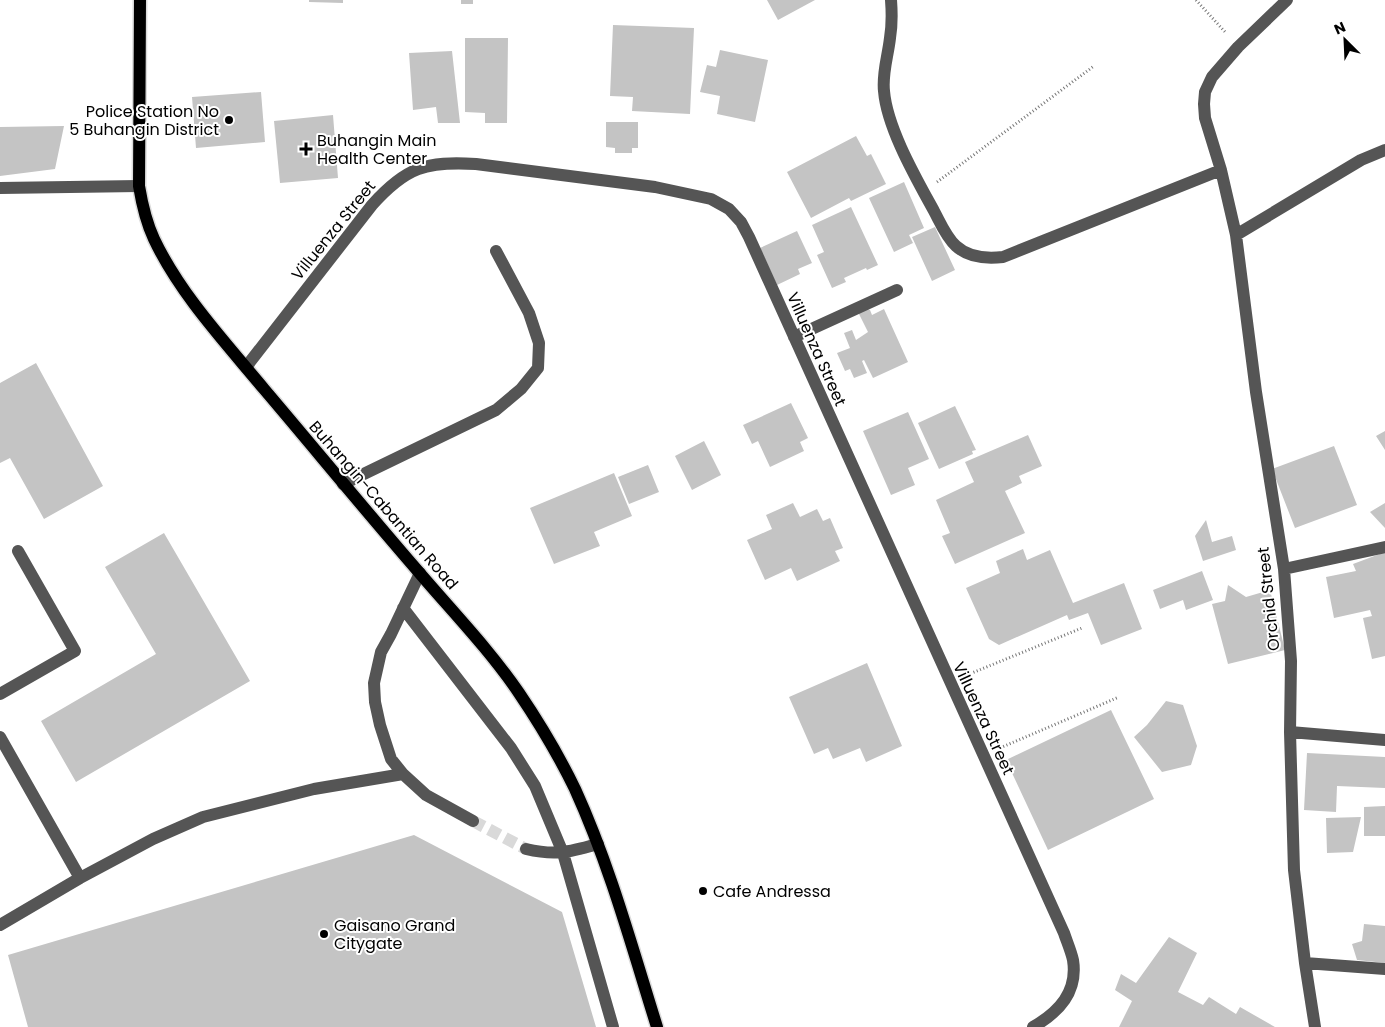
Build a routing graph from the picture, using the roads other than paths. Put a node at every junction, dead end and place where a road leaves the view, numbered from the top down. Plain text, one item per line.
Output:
1 (140, 0) edge
2 (891, 0) edge
3 (1287, 0) edge
4 (1385, 150) edge
5 (1221, 170) junction
6 (139, 186) junction
7 (0, 188) edge
8 (1236, 235) junction
9 (496, 251) dead end
10 (897, 290) dead end
11 (794, 337) junction
12 (246, 367) junction
13 (343, 484) junction
14 (1385, 547) edge
15 (18, 551) dead end
16 (1284, 570) junction
17 (420, 573) junction
18 (403, 608) junction
19 (0, 694) edge
20 (1290, 732) junction
21 (0, 737) edge
22 (1385, 740) edge
23 (403, 774) junction
24 (473, 822) tunnel mouth
25 (598, 844) junction
26 (526, 850) tunnel mouth
27 (563, 853) junction
28 (80, 878) junction
29 (0, 925) edge
30 (1305, 963) junction
31 (1385, 969) edge
32 (613, 1027) edge
33 (657, 1027) edge
34 (1033, 1027) edge
35 (1315, 1027) edge

1 - 6 main road, Buhangin-Cabantian Road
2 - 5 street
3 - 5 street, Orchid Street
4 - 8 street
5 - 8 street, Orchid Street
6 - 7 street
6 - 12 main road, Buhangin-Cabantian Road
8 - 16 street, Orchid Street
9 - 13 street
10 - 11 street
11 - 12 street, Villuenza Street
11 - 34 street, Villuenza Street
12 - 13 main road, Buhangin-Cabantian Road
13 - 17 main road, Buhangin-Cabantian Road
14 - 16 street
15 - 19 street
16 - 20 street, Orchid Street
17 - 18 street
17 - 25 main road, Buhangin-Cabantian Road
18 - 23 street
18 - 27 street
20 - 22 street
20 - 30 street, Orchid Street
21 - 28 street
23 - 24 street
23 - 28 street
25 - 27 street
25 - 33 main road, Buhangin-Cabantian Road
26 - 27 street
27 - 32 street
28 - 29 street
30 - 31 street
30 - 35 street, Orchid Street

